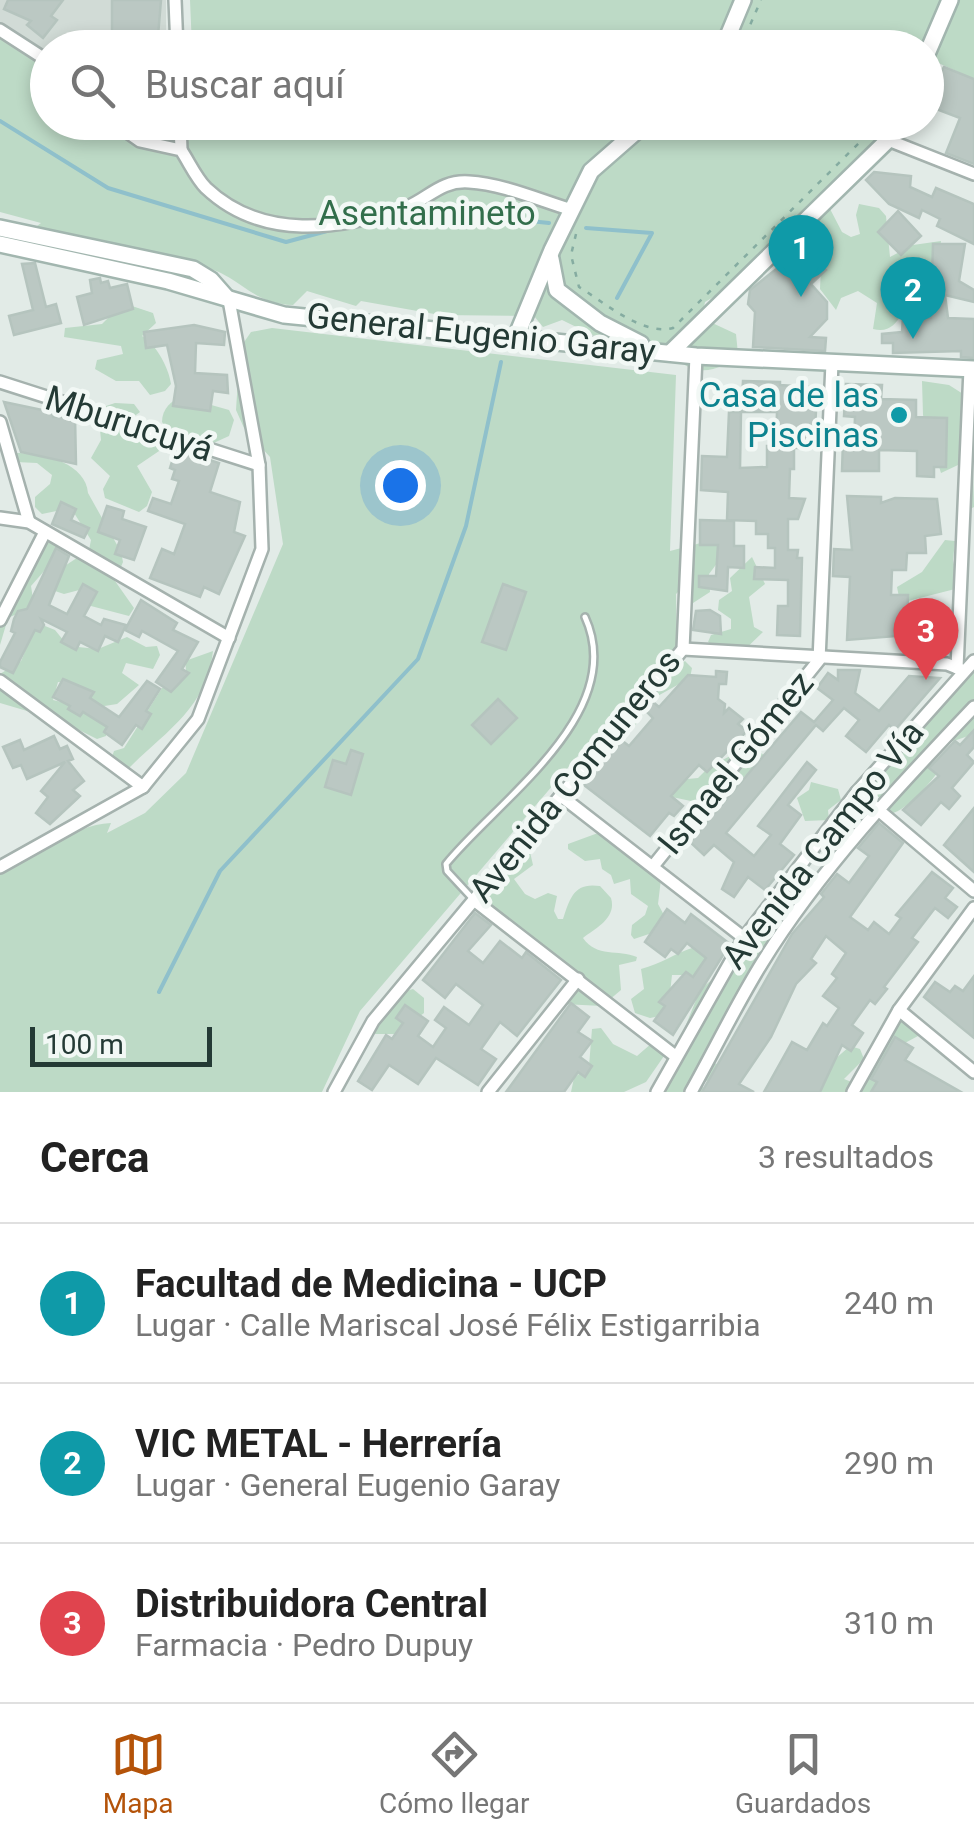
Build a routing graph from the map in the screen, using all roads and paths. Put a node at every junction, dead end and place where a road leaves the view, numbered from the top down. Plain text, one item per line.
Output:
1 (175, 0) edge
2 (743, 0) edge
3 (760, 0) edge
4 (950, 0) edge
5 (0, 30) edge
6 (176, 30) edge
7 (730, 30) edge
8 (748, 30) edge
9 (937, 30) edge
10 (30, 49) edge
11 (139, 140) edge
12 (181, 140) edge
13 (626, 140) edge
14 (862, 140) edge
15 (888, 140) joint
16 (181, 150) junction
17 (974, 174) edge
18 (577, 215) junction
19 (0, 228) edge
20 (0, 244) edge
21 (552, 250) junction
22 (229, 300) junction
23 (516, 338) junction
24 (666, 353) junction
25 (696, 356) junction
26 (832, 363) junction
27 (0, 368) edge
28 (972, 369) edge
29 (1, 383) edge
30 (0, 422) edge
31 (259, 466) junction
32 (0, 518) edge
33 (28, 522) junction
34 (45, 532) junction
35 (585, 617) dead end
36 (0, 620) edge
37 (230, 638) junction
38 (682, 649) junction
39 (819, 660) junction
40 (974, 661) edge
41 (960, 669) junction
42 (0, 681) edge
43 (974, 707) edge
44 (142, 787) junction
45 (857, 792) junction
46 (561, 796) junction
47 (877, 810) junction
48 (654, 865) junction
49 (0, 867) edge
50 (974, 891) edge
51 (475, 901) junction
52 (974, 908) edge
53 (744, 938) junction
54 (578, 979) junction
55 (899, 1010) junction
56 (674, 1055) junction
57 (974, 1072) edge
58 (334, 1092) edge
59 (488, 1092) edge
60 (657, 1092) edge
61 (691, 1092) edge
62 (853, 1092) edge

1 - 6 street
2 - 7 street
3 - 8 path
4 - 9 street
5 - 10 street
11 - 16 street
12 - 16 street
13 - 18 street
14 - 18 path
15 - 17 street
15 - 24 street
16 - 18 street
18 - 21 street
19 - 22 street, General Eugenio Garay
20 - 22 street, General Eugenio Garay
21 - 23 street
21 - 24 street
22 - 23 street, General Eugenio Garay
22 - 31 street
23 - 24 street, General Eugenio Garay
24 - 25 street, General Eugenio Garay
25 - 26 street, General Eugenio Garay
25 - 38 street, Avenida Comuneros
26 - 28 street, General Eugenio Garay
26 - 39 street, Ismael Gómez
27 - 29 street
28 - 41 street
29 - 31 street, Mburucuyá
30 - 33 street
31 - 37 street
32 - 33 street
33 - 34 street
34 - 36 street
34 - 37 street
35 - 51 lane
37 - 44 street
38 - 39 street
38 - 46 street, Avenida Comuneros
39 - 41 street
39 - 48 street, Ismael Gómez
40 - 41 street, Avenida Campo Vía
41 - 45 street, Avenida Campo Vía
42 - 44 street
43 - 47 street, Avenida Campo Vía
44 - 49 street
45 - 47 street
45 - 53 street, Avenida Campo Vía
46 - 48 street
46 - 51 street, Avenida Comuneros
47 - 50 street
47 - 61 street, Avenida Campo Vía
48 - 53 street
51 - 54 street
51 - 58 street, Avenida Comuneros
52 - 55 street
53 - 56 street, Avenida Campo Vía
54 - 56 street
54 - 59 street
55 - 57 street
55 - 62 street
56 - 60 street, Avenida Campo Vía

